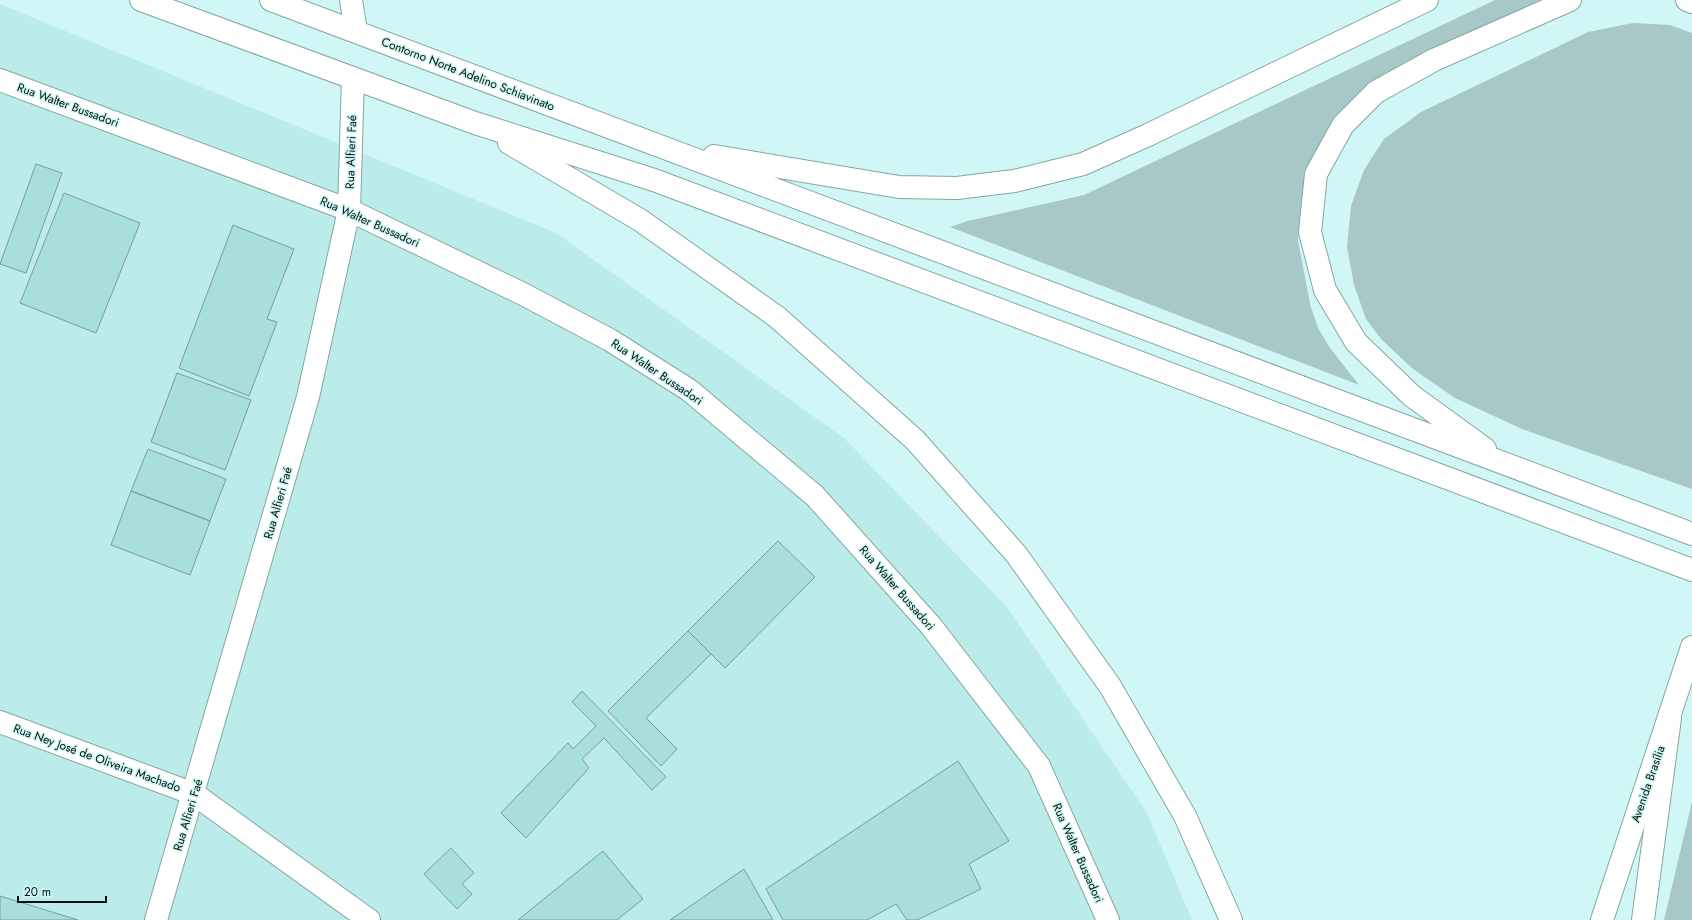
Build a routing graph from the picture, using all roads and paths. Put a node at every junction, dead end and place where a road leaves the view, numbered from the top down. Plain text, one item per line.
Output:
1 (141, 0) edge
2 (271, 0) edge
3 (351, 0) edge
4 (1426, 0) edge
5 (1570, 0) edge
6 (1687, 0) edge
7 (1692, 2) edge
8 (356, 31) junction
9 (353, 78) junction
10 (0, 80) edge
11 (475, 123) junction
12 (665, 148) junction
13 (349, 210) junction
14 (1510, 467) junction
15 (1692, 534) edge
16 (1692, 570) edge
17 (1692, 647) edge
18 (1670, 718) junction
19 (0, 722) edge
20 (194, 794) junction
21 (156, 920) edge
22 (369, 920) edge
23 (1108, 920) edge
24 (1232, 920) edge
25 (1602, 920) edge
26 (1643, 920) edge

1 - 9 main road
2 - 8 main road, Contorno Norte Adelino Schiavinato
3 - 8 main road
4 - 12 main road
5 - 14 main road
6 - 7 main road
8 - 12 main road, Contorno Norte Adelino Schiavinato
9 - 11 main road
9 - 13 main road, Rua Alfieri Faé
10 - 13 main road, Rua Walter Bussadori
11 - 16 main road
11 - 24 main road
12 - 14 main road
13 - 20 main road, Rua Alfieri Faé
13 - 23 main road, Rua Walter Bussadori
14 - 15 main road
17 - 18 main road, Avenida Brasília
18 - 25 main road, Avenida Brasília
18 - 26 main road
19 - 20 main road, Rua Ney José de Oliveira Machado
20 - 21 main road, Rua Alfieri Faé
20 - 22 main road, Rua Ney José de Oliveira Machado

